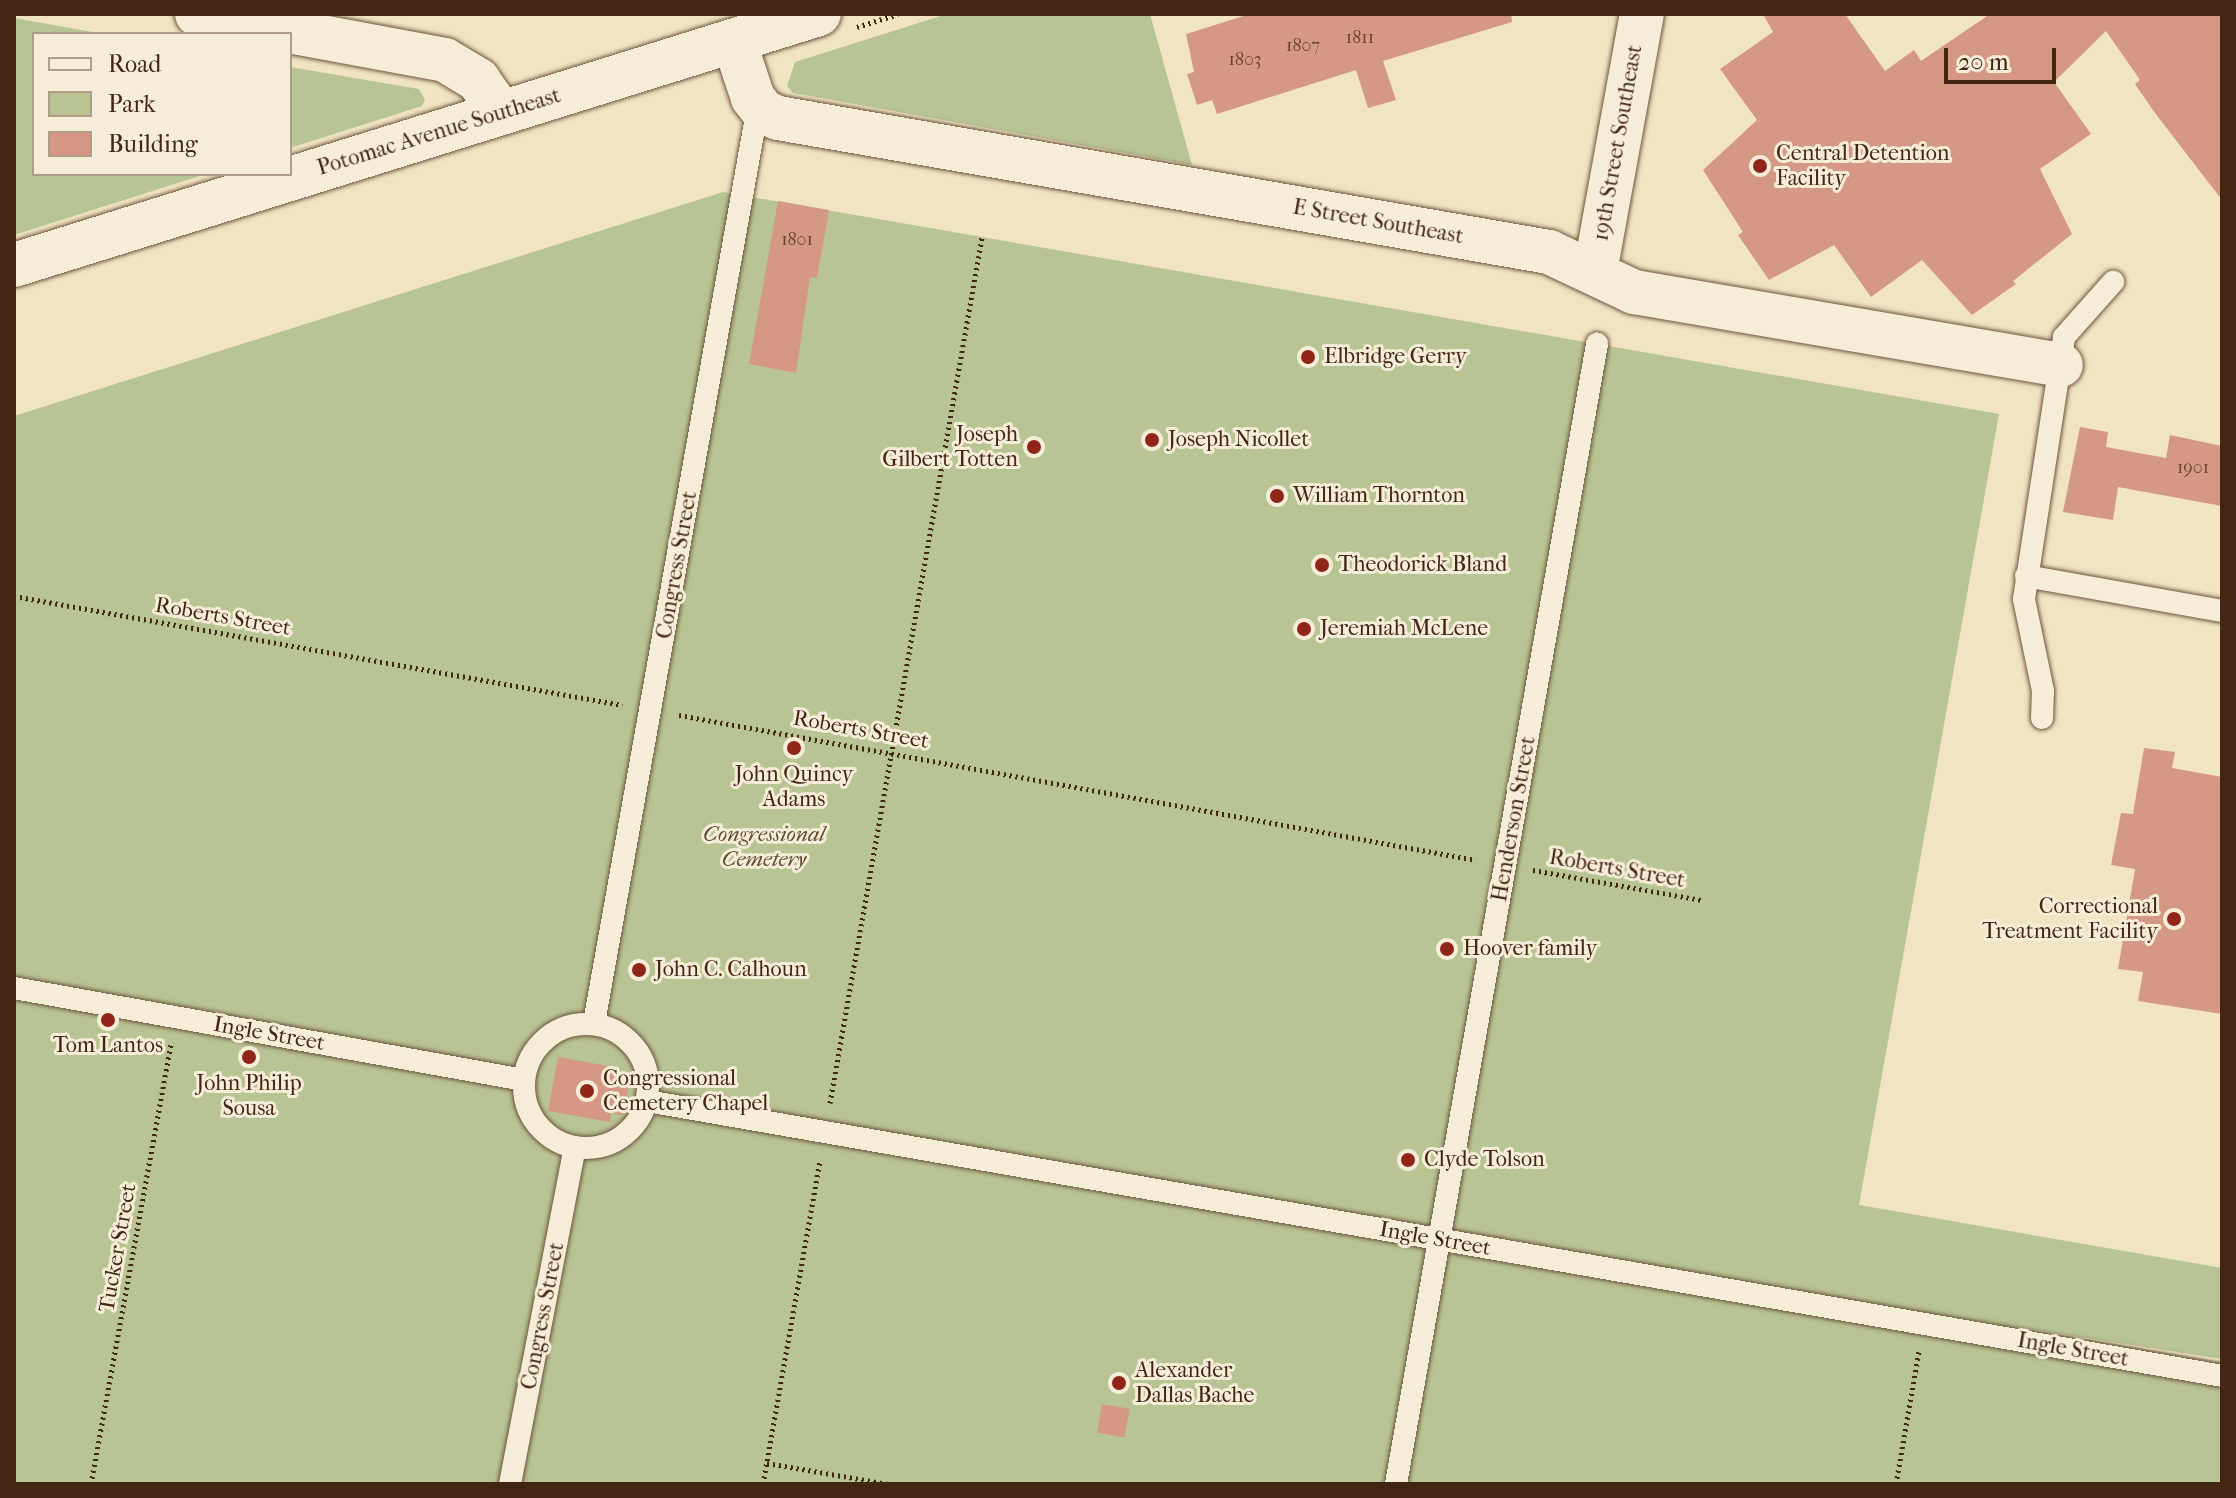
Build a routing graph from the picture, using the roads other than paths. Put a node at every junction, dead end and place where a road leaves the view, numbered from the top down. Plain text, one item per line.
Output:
1 (197, 14) edge
2 (819, 14) edge
3 (1642, 14) edge
4 (761, 28) edge
5 (758, 106) junction
6 (500, 112) junction
7 (14, 265) edge
8 (1595, 272) junction
9 (2113, 282) dead end
10 (1597, 344) dead end
11 (2061, 365) junction
12 (2026, 576) junction
13 (2222, 611) edge
14 (2042, 718) dead end
15 (14, 988) edge
16 (594, 1023) junction
17 (524, 1080) junction
18 (647, 1101) junction
19 (575, 1147) junction
20 (1439, 1240) junction
21 (2222, 1376) edge
22 (510, 1484) edge
23 (1396, 1484) edge

1 - 6 street
2 - 4 street, Potomac Avenue Southeast
3 - 8 street, 19th Street Southeast
4 - 5 street
4 - 6 street, Potomac Avenue Southeast
5 - 8 street, E Street Southeast
5 - 16 lane, Congress Street
6 - 7 street, Potomac Avenue Southeast
8 - 11 street, E Street Southeast
9 - 11 lane
10 - 20 lane, Henderson Street
11 - 12 lane
12 - 13 lane
12 - 14 lane
15 - 17 lane, Ingle Street
16 - 17 lane
16 - 18 lane
17 - 19 lane
18 - 19 lane
18 - 20 lane, Ingle Street
19 - 22 lane, Congress Street
20 - 21 lane, Ingle Street
20 - 23 lane, Henderson Street

